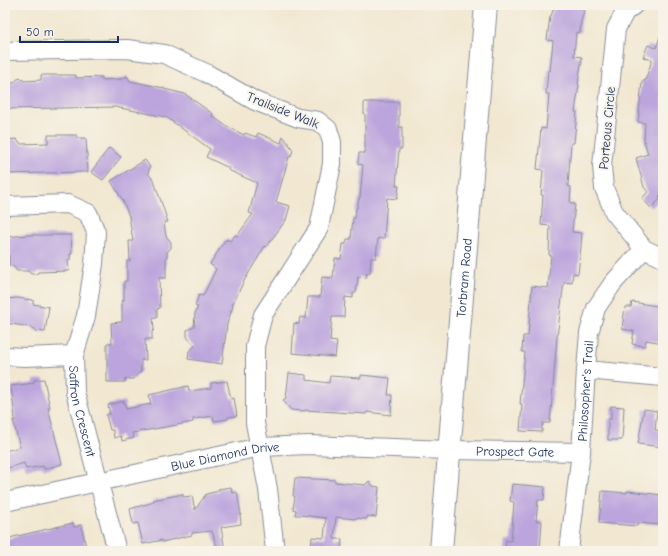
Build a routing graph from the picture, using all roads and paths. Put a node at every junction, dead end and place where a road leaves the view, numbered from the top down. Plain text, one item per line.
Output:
1 (486, 5) edge
2 (634, 5) edge
3 (5, 51) edge
4 (5, 206) edge
5 (644, 249) junction
6 (663, 258) edge
7 (74, 355) junction
8 (5, 356) edge
9 (586, 370) junction
10 (663, 377) edge
11 (260, 447) junction
12 (449, 450) junction
13 (581, 452) junction
14 (98, 481) junction
15 (5, 502) edge
16 (117, 551) edge
17 (275, 551) edge
18 (441, 551) edge
19 (569, 551) edge

1 - 12 main road, Torbram Road
2 - 5 street, Porteous Circle
3 - 11 street, Trailside Walk
4 - 7 street, Saffron Crescent
5 - 6 street, Porteous Circle
5 - 9 street, Philosopher's Trail
7 - 8 street
7 - 14 street, Saffron Crescent
9 - 10 street
9 - 13 street, Philosopher's Trail
11 - 12 street, Blue Diamond Drive
11 - 14 street, Blue Diamond Drive
11 - 17 street, Trailside Walk
12 - 13 street, Prospect Gate
12 - 18 main road, Torbram Road
13 - 19 street, Philosopher's Trail
14 - 15 street, Blue Diamond Drive
14 - 16 street, Saffron Crescent

